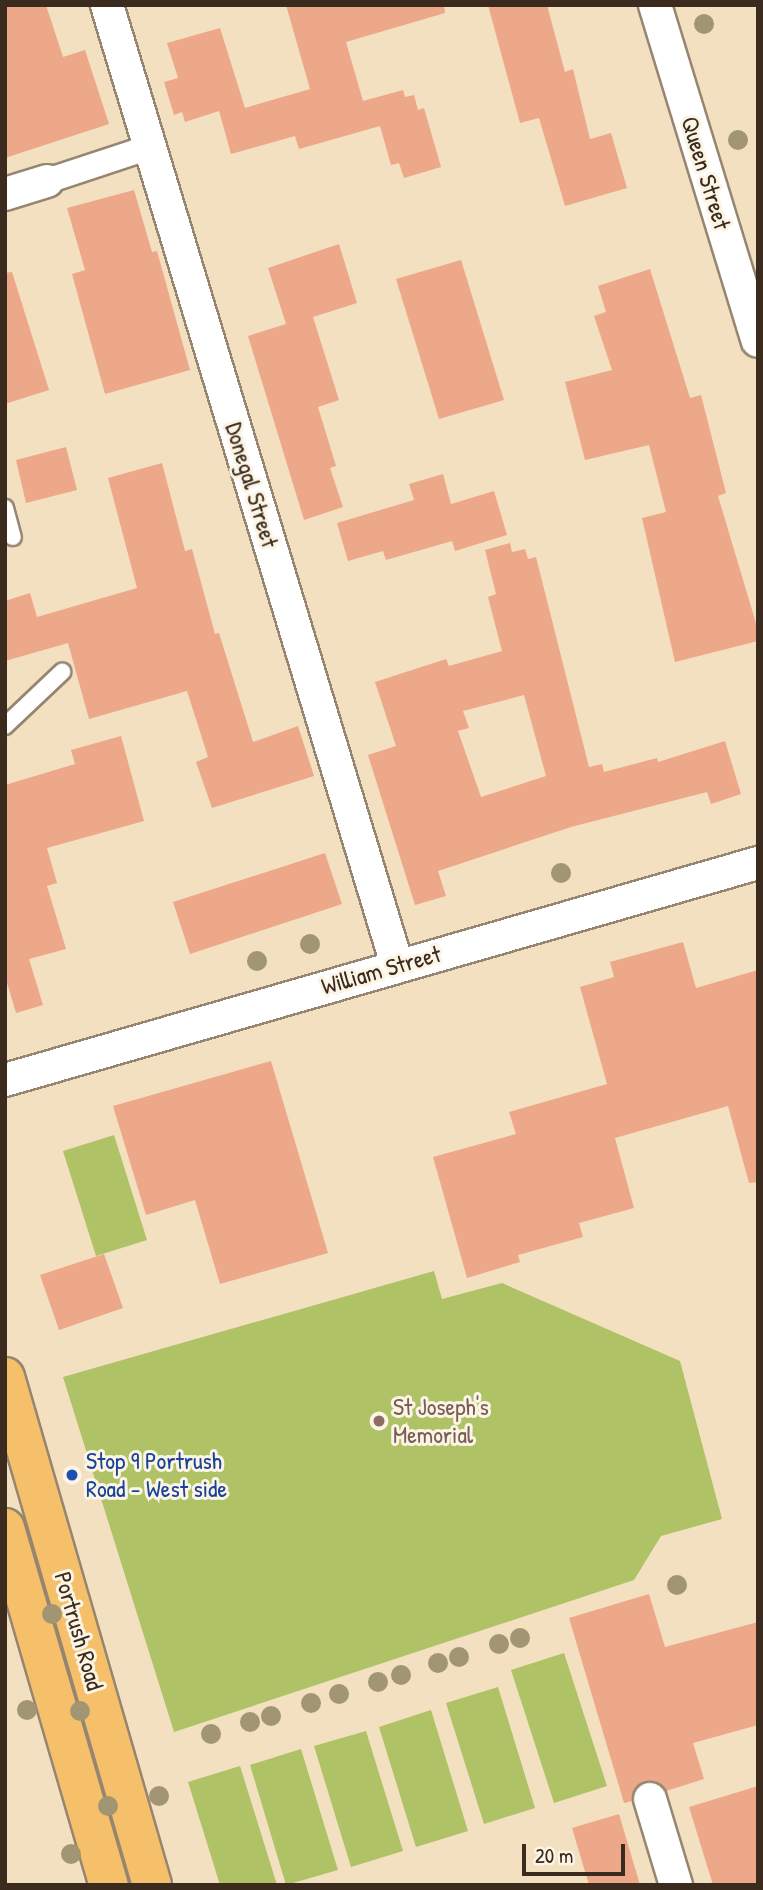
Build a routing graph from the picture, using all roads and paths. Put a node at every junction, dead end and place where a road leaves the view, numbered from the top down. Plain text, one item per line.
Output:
1 (107, 5) edge
2 (655, 5) edge
3 (150, 147) junction
4 (47, 181) joint
5 (5, 194) edge
6 (758, 341) edge
7 (5, 508) edge
8 (13, 537) dead end
9 (62, 672) dead end
10 (5, 726) edge
11 (758, 863) edge
12 (397, 965) junction
13 (5, 1080) edge
14 (5, 1377) edge
15 (5, 1528) edge
16 (650, 1799) dead end
17 (109, 1885) edge
18 (152, 1885) edge
19 (676, 1885) edge

1 - 3 street, Donegal Street
2 - 6 street, Queen Street
3 - 4 street
3 - 12 street, Donegal Street
4 - 5 street
7 - 8 lane
9 - 10 lane
11 - 12 street, William Street
12 - 13 street, William Street
14 - 18 highway, Portrush Road
15 - 17 highway, Portrush Road
16 - 19 street

